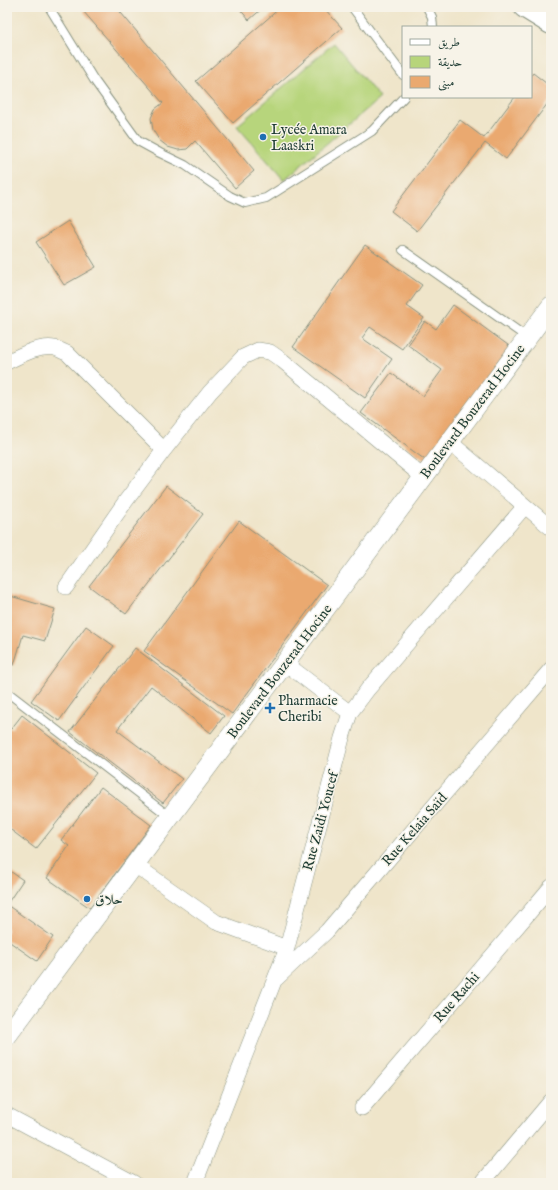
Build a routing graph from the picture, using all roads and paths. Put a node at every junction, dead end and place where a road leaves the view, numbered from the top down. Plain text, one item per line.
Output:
1 (49, 7) edge
2 (352, 7) edge
3 (427, 7) edge
4 (525, 7) edge
5 (551, 23) edge
6 (433, 26) edge
7 (402, 74) edge
8 (403, 98) edge
9 (403, 250) dead end
10 (551, 306) edge
11 (528, 338) junction
12 (7, 362) edge
13 (450, 442) junction
14 (164, 450) junction
15 (423, 477) junction
16 (525, 506) junction
17 (551, 528) edge
18 (66, 587) dead end
19 (285, 663) junction
20 (551, 669) edge
21 (7, 692) edge
22 (350, 713) junction
23 (170, 817) junction
24 (135, 864) junction
25 (551, 887) edge
26 (287, 948) junction
27 (272, 984) junction
28 (7, 1036) edge
29 (551, 1101) edge
30 (362, 1108) dead end
31 (7, 1115) edge
32 (134, 1183) edge
33 (195, 1183) edge
34 (482, 1183) edge

1 - 8 lane
2 - 7 lane
3 - 6 lane
4 - 5 main road
9 - 11 lane
10 - 11 street, Boulevard Bouzerad Hocine
11 - 13 street, Boulevard Bouzerad Hocine
12 - 14 street
13 - 15 street, Boulevard Bouzerad Hocine
13 - 16 street
14 - 15 street
14 - 18 street
15 - 19 street, Boulevard Bouzerad Hocine
16 - 17 street
16 - 22 street, Rue Zaidi Youcef
19 - 22 street
19 - 23 street, Boulevard Bouzerad Hocine
20 - 27 street, Rue Kelaia Saïd
21 - 23 lane
22 - 26 street, Rue Zaidi Youcef
23 - 24 street, Boulevard Bouzerad Hocine
24 - 26 street
24 - 28 street, Boulevard Bouzerad Hocine
25 - 30 street, Rue Rachi
26 - 27 street, Rue Zaidi Youcef
27 - 33 street, Rue Zaidi Youcef
29 - 34 street
31 - 32 street

